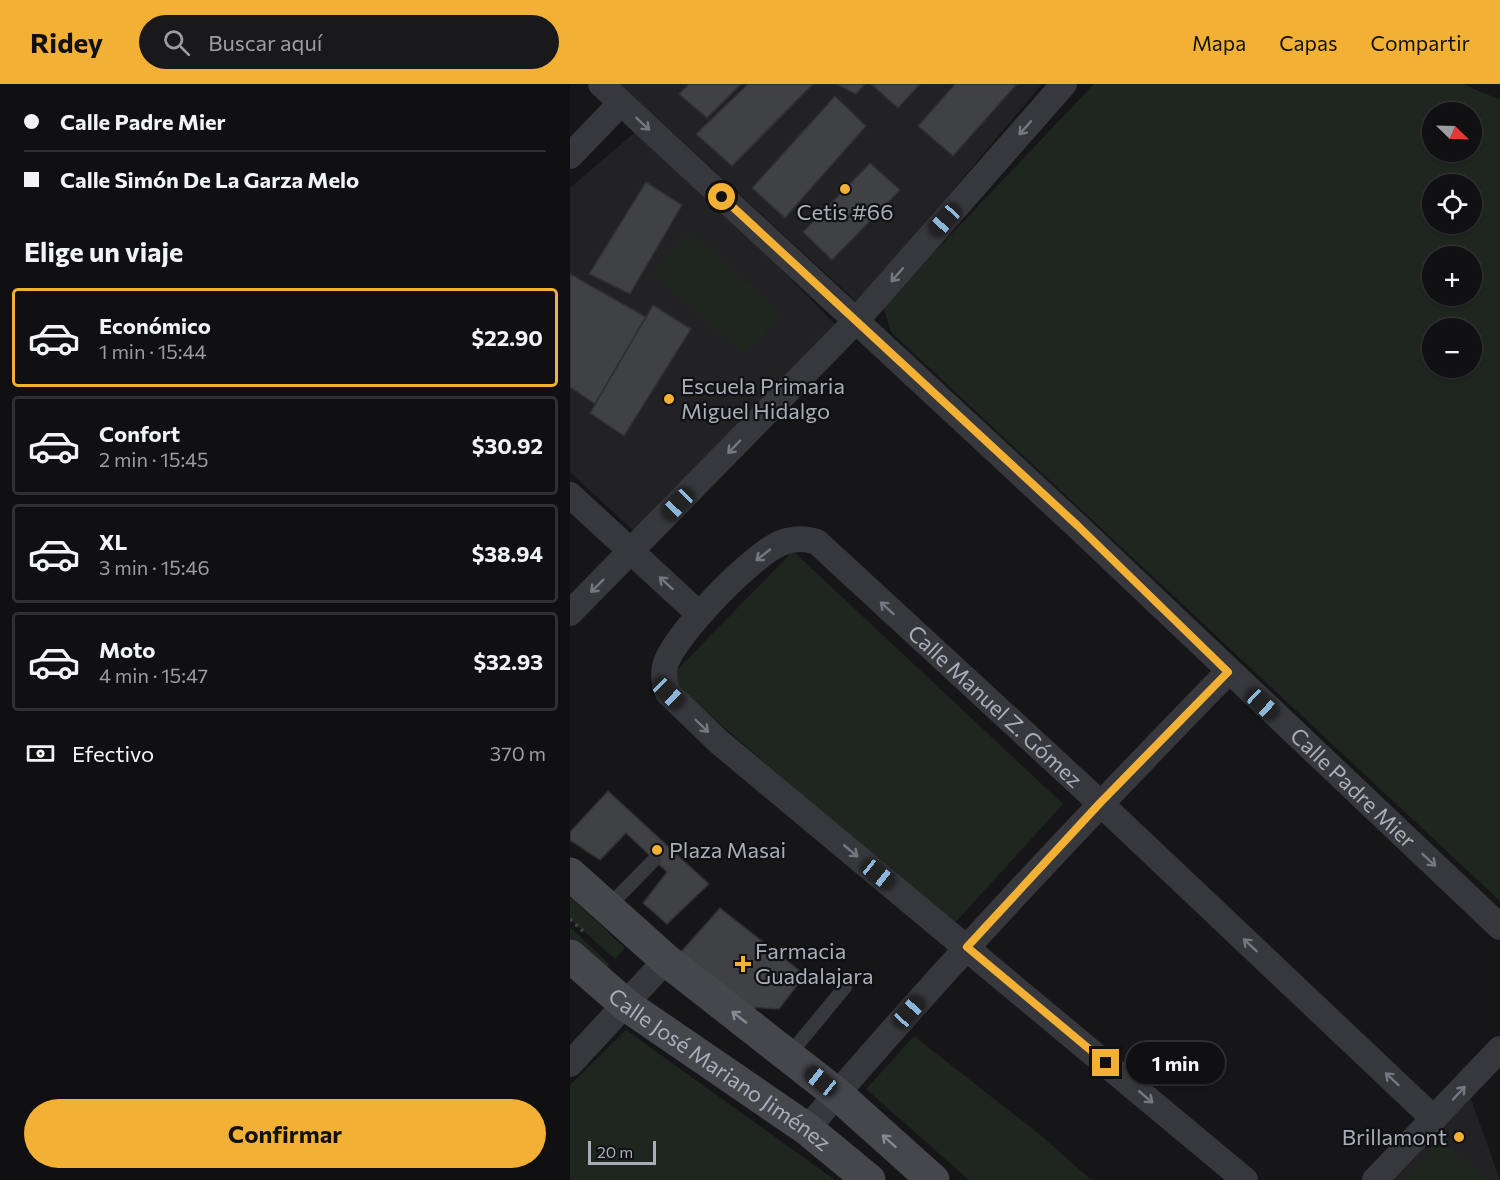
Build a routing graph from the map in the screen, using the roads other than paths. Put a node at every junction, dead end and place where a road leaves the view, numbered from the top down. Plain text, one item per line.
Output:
1 (601, 84) edge
2 (1064, 84) edge
3 (621, 103) junction
4 (570, 156) edge
5 (855, 322) junction
6 (570, 495) edge
7 (632, 552) junction
8 (570, 613) edge
9 (699, 614) junction
10 (1228, 672) junction
11 (1100, 803) junction
12 (654, 860) dead end
13 (570, 873) edge
14 (608, 907) junction
15 (1500, 927) edge
16 (967, 947) junction
17 (570, 956) edge
18 (666, 960) junction
19 (845, 987) dead end
20 (626, 1005) junction
21 (1500, 1049) edge
22 (789, 1055) junction
23 (570, 1064) edge
24 (837, 1094) junction
25 (1434, 1119) junction
26 (807, 1129) junction
27 (869, 1180) edge
28 (933, 1180) edge
29 (1245, 1180) edge
30 (1375, 1180) edge

1 - 3 street, Calle Padre Mier
2 -> 5 street
3 - 4 street
3 -> 5 street, Calle Padre Mier
5 -> 7 street
5 - 10 street, Calle Padre Mier
6 - 7 street
7 -> 8 street
9 -> 7 street
11 -> 9 street, Calle Manuel Z. Gómez
9 -> 16 street, Calle Manuel Z. Gómez
10 - 11 street
10 -> 15 street, Calle Padre Mier
11 - 16 street
25 -> 11 street, Calle Manuel Z. Gómez
12 - 14 lane
13 - 14 street, Calle José Mariano Jiménez
14 - 18 street, Calle José Mariano Jiménez
16 - 24 street
16 -> 29 street, Calle Manuel Z. Gómez
17 - 20 street, Calle José Mariano Jiménez
18 - 20 street
22 -> 18 street, Calle José Mariano Jiménez
19 - 22 lane
20 - 23 street
20 - 26 street, Calle José Mariano Jiménez
25 -> 21 street
22 - 24 street, Calle José Mariano Jiménez
24 - 26 street
28 -> 24 street, Calle José Mariano Jiménez
25 - 30 street
26 - 27 street, Calle José Mariano Jiménez

